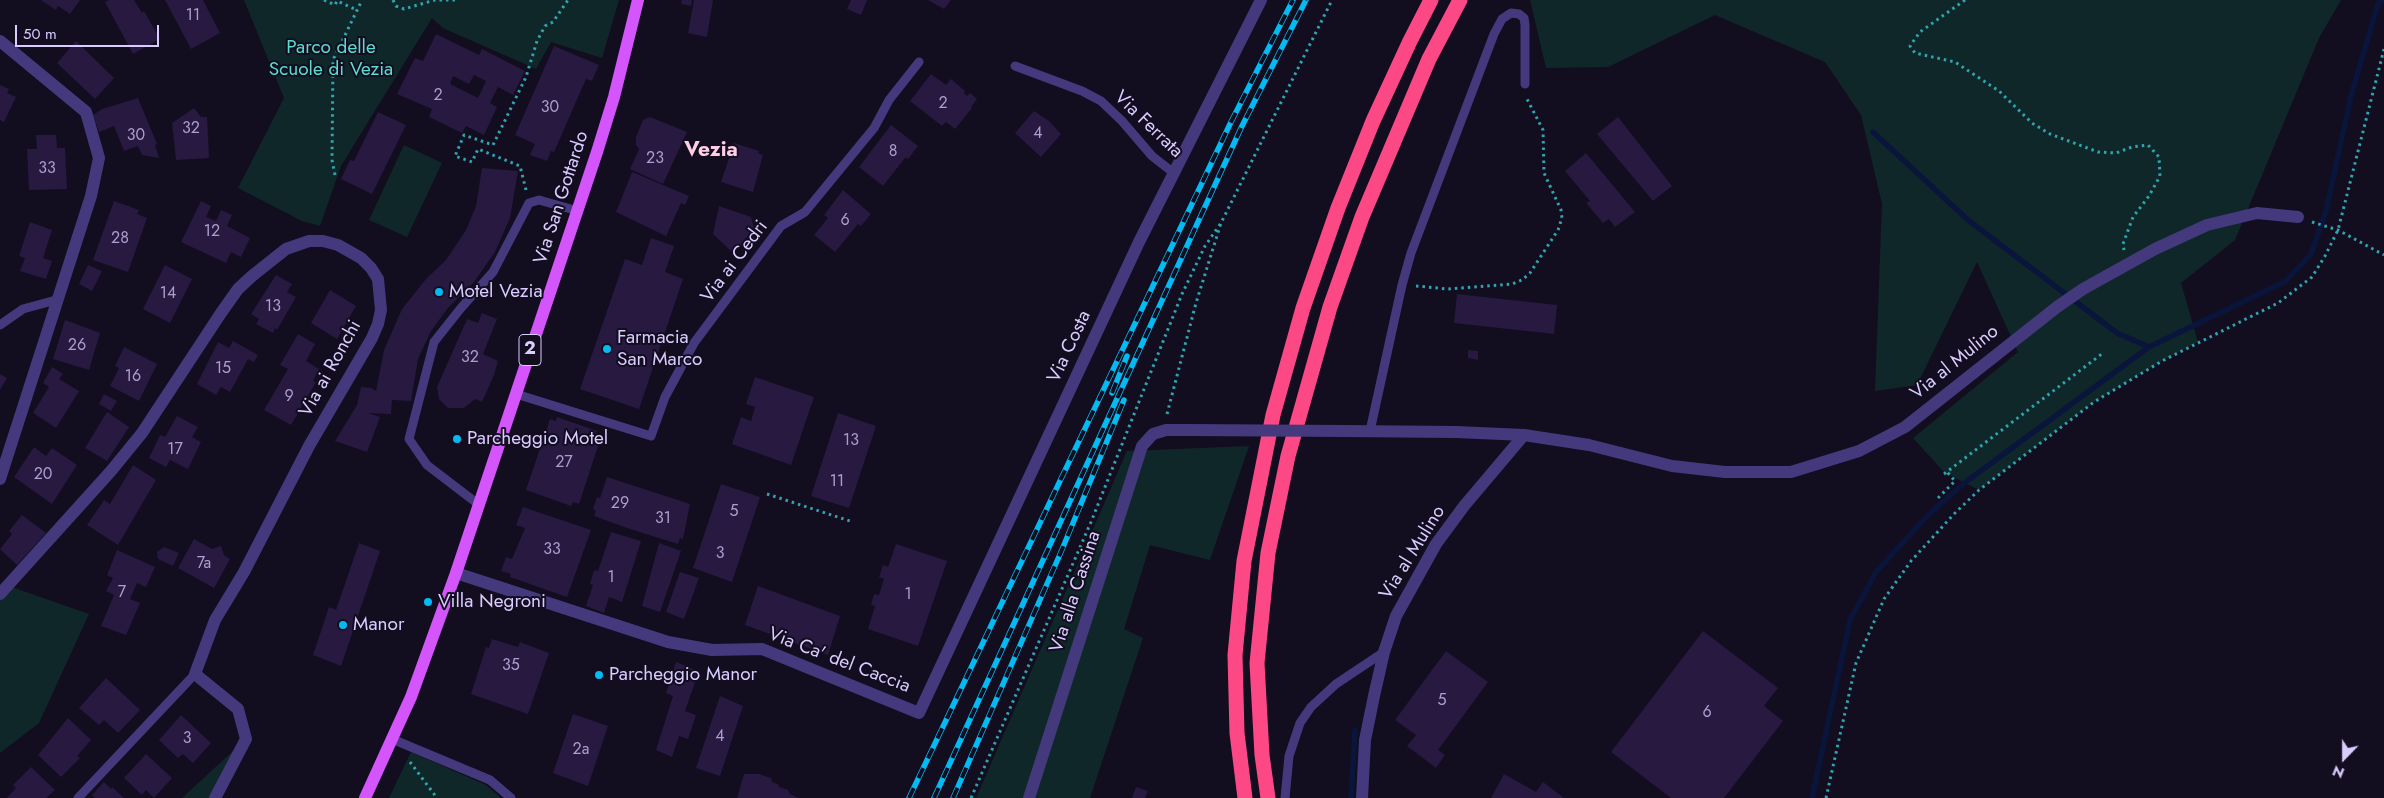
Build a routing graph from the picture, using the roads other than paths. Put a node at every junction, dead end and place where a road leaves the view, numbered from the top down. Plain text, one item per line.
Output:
1 (638, 0) edge
2 (1261, 0) edge
3 (1432, 0) edge
4 (1460, 0) edge
5 (0, 41) edge
6 (919, 62) dead end
7 (1015, 66) dead end
8 (1525, 84) road end
9 (1175, 174) junction
10 (578, 211) junction
11 (2298, 217) road end
12 (56, 300) junction
13 (0, 325) edge
14 (516, 394) junction
15 (1188, 430) joint
16 (1370, 431) junction
17 (1524, 435) junction
18 (0, 479) edge
19 (478, 504) junction
20 (456, 573) junction
21 (0, 594) edge
22 (1384, 652) junction
23 (195, 674) junction
24 (919, 712) joint
25 (393, 740) junction
26 (78, 798) edge
27 (215, 798) edge
28 (365, 798) edge
29 (511, 798) edge
30 (1029, 798) edge
31 (1246, 798) edge
32 (1268, 798) edge
33 (1286, 798) edge
34 (1362, 798) edge

1 - 10 main road, Via San Gottardo / 2
2 - 9 street, Via Costa
3 - 31 highway
4 - 32 highway
5 - 12 street
6 - 14 lane, Via ai Cedri
7 - 9 lane, Via Ferrata
8 - 16 lane
9 - 24 street, Via Costa
10 - 14 main road, Via San Gottardo / 2
10 - 19 lane
11 - 17 street, Via al Mulino
12 - 13 lane
12 - 18 street
14 - 19 main road, Via San Gottardo / 2
15 - 16 street, Via al Mulino, bridge
15 - 30 street, Via alla Cassina
16 - 17 street, Via al Mulino
17 - 22 street, Via al Mulino
19 - 20 main road, Via San Gottardo / 2
20 - 24 street, Via Ca' del Caccia
20 - 25 main road, Via San Gottardo / 2
21 - 23 street, Via ai Ronchi
22 - 33 lane
22 - 34 street, Via al Mulino
23 - 26 lane
23 - 27 street
25 - 28 main road, Via San Gottardo / 2
25 - 29 lane

